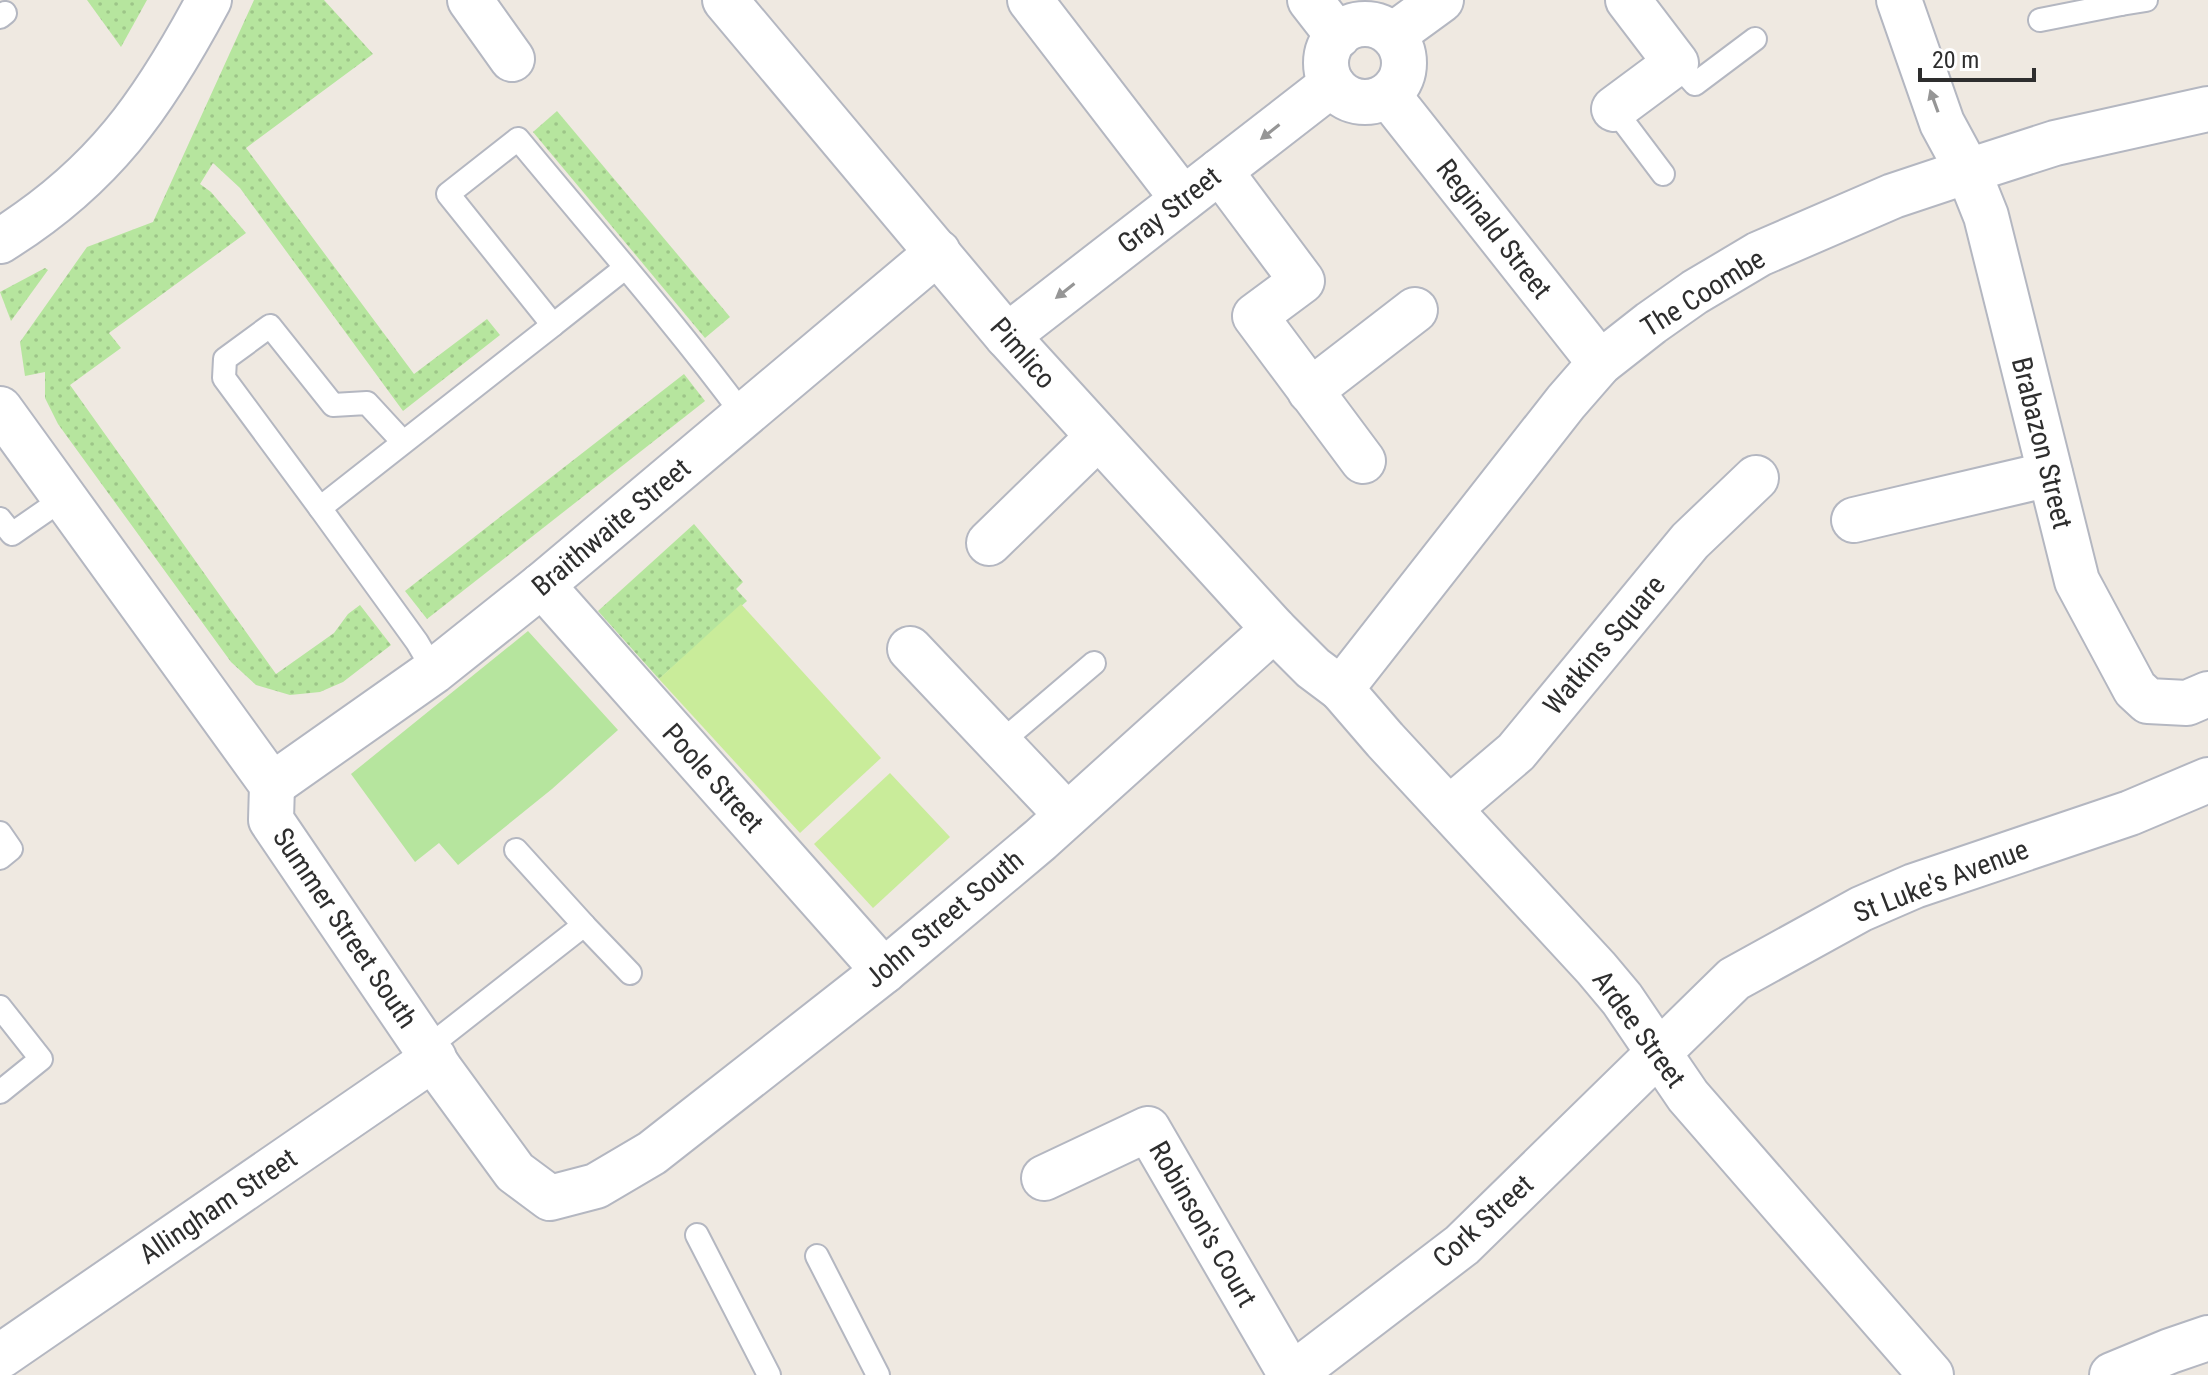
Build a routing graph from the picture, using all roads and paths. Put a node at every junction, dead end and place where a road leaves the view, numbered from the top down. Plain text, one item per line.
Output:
1 (209, 0) edge
2 (470, 0) edge
3 (725, 0) edge
4 (1030, 0) edge
5 (1310, 0) edge
6 (1441, 0) edge
7 (1628, 0) edge
8 (1899, 0) edge
9 (2146, 0) edge
10 (2120, 2) edge
11 (2040, 20) dead end
12 (1393, 35) junction
13 (1338, 36) junction
14 (1755, 39) dead end
15 (512, 59) dead end
16 (1676, 63) junction
17 (1332, 84) junction
18 (1388, 95) junction
19 (1614, 109) joint
20 (2208, 109) edge
21 (1220, 171) junction
22 (1968, 171) junction
23 (1663, 174) dead end
24 (1183, 199) junction
25 (0, 241) edge
26 (938, 252) junction
27 (625, 268) junction
28 (1415, 310) dead end
29 (553, 325) junction
30 (1007, 336) junction
31 (1600, 363) junction
32 (1310, 391) junction
33 (0, 409) edge
34 (744, 416) junction
35 (1098, 437) junction
36 (403, 442) junction
37 (1363, 461) dead end
38 (2050, 474) junction
39 (1756, 478) dead end
40 (64, 498) junction
41 (320, 508) junction
42 (0, 519) edge
43 (1854, 520) dead end
44 (989, 543) dead end
45 (542, 585) junction
46 (1274, 629) junction
47 (910, 649) dead end
48 (1094, 663) dead end
49 (434, 671) junction
50 (1341, 689) junction
51 (2208, 694) edge
52 (1000, 743) junction
53 (2208, 780) edge
54 (272, 785) junction
55 (1449, 809) junction
56 (1067, 815) junction
57 (0, 833) edge
58 (516, 850) dead end
59 (0, 858) edge
60 (584, 925) junction
61 (884, 971) junction
62 (630, 973) dead end
63 (0, 1007) edge
64 (1660, 1052) junction
65 (430, 1053) junction
66 (0, 1092) edge
67 (1044, 1178) dead end
68 (596, 1186) joint
69 (697, 1235) dead end
70 (817, 1256) dead end
71 (2208, 1338) edge
72 (2, 1355) edge
73 (769, 1375) edge
74 (878, 1375) edge
75 (1292, 1375) edge
76 (1931, 1375) edge
77 (2112, 1375) edge

1 - 25 street
2 - 15 street
3 - 26 street, Pimlico
4 - 24 street
5 - 13 street
6 - 12 street
7 - 16 street
22 -> 8 street, Brabazon Street
9 - 10 lane
10 - 11 lane
12 - 13 street
12 - 18 street
13 - 17 street
14 - 16 lane
16 - 19 street
17 - 18 street
17 -> 21 street, Gray Street
18 - 31 street, Reginald Street
19 - 23 lane
20 - 22 street, The Coombe
21 - 24 street, Gray Street
21 - 32 street
22 - 31 street, The Coombe
22 - 38 street, Brabazon Street
24 -> 30 street, Gray Street
26 - 30 street, Pimlico
26 - 34 street, Braithwaite Street
27 - 29 lane
27 - 29 lane
27 - 34 lane
28 - 32 street
29 - 36 lane
30 - 35 street, Pimlico
31 - 50 street, The Coombe
32 - 37 street
33 - 40 street
34 - 45 street, Braithwaite Street
35 - 44 street
35 - 46 street, Pimlico
36 - 41 lane
36 - 41 lane
38 - 43 street
38 - 51 street, Brabazon Street
39 - 55 street, Watkins Square
40 - 42 lane
40 - 54 street
41 - 49 lane
45 - 49 street, Braithwaite Street
45 - 61 street, Poole Street
46 - 50 street, Pimlico
46 - 56 street, John Street South
47 - 52 street
48 - 52 lane
49 - 54 street, Braithwaite Street
50 - 55 street, Ardee Street
52 - 56 street
53 - 64 street, St Luke's Avenue
54 - 65 street, Summer Street South
55 - 64 street, Ardee Street
56 - 61 street, John Street South
57 - 59 lane
58 - 60 lane
60 - 62 lane
60 - 65 lane
61 - 68 street, John Street South
63 - 66 lane
64 - 75 street, Cork Street
64 - 76 street, Ardee Street
65 - 68 street, Summer Street South
65 - 72 street, Allingham Street
67 - 75 street, Robinson's Court
69 - 73 lane
70 - 74 lane
71 - 77 street

